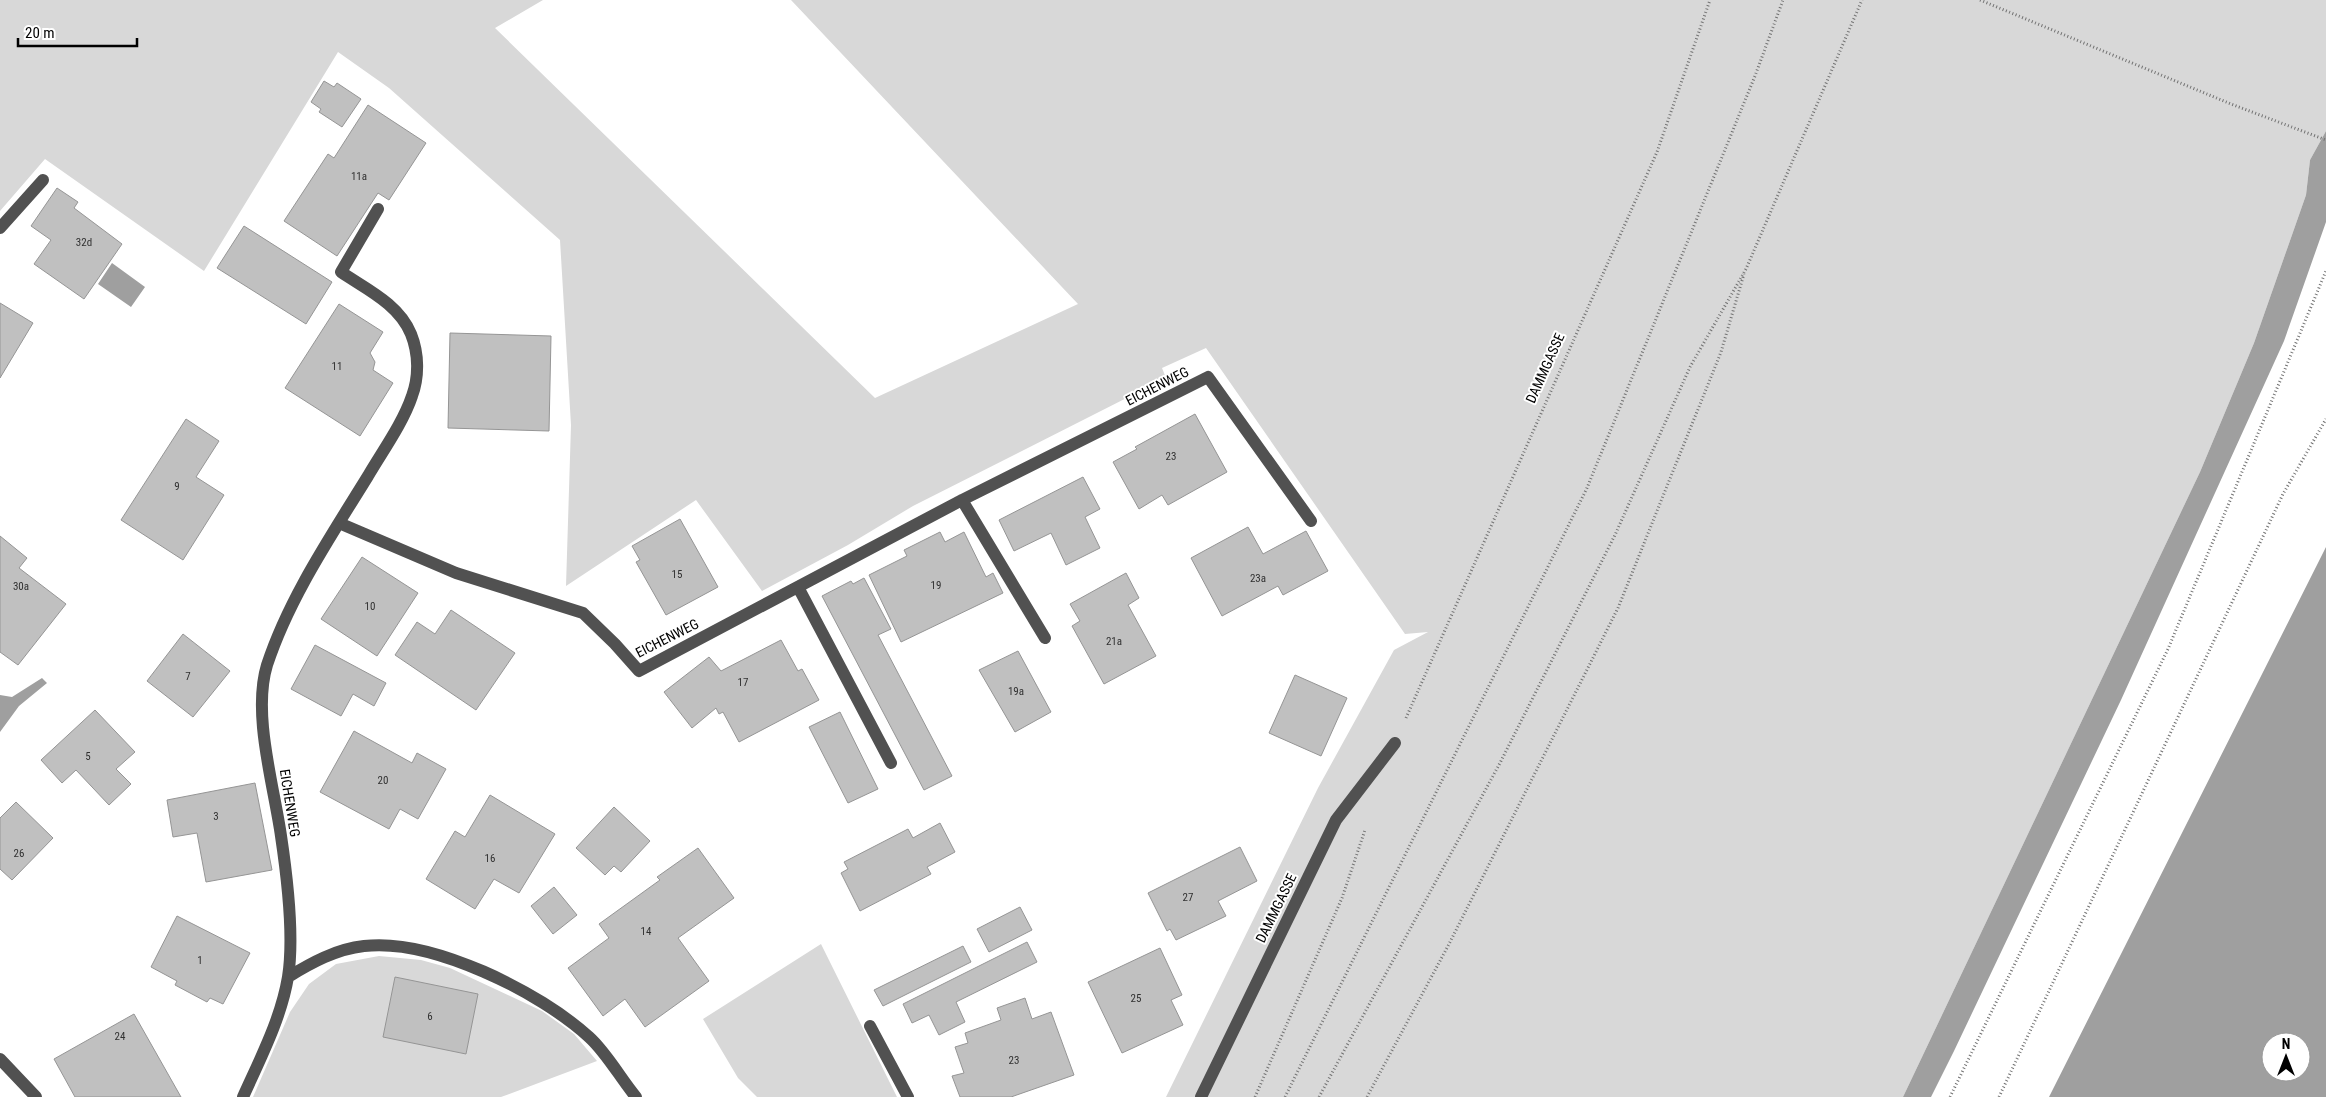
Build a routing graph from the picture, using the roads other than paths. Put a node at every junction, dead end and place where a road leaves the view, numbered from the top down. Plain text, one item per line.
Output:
1 (43, 180) dead end
2 (378, 209) dead end
3 (0, 228) edge
4 (962, 500) junction
5 (1311, 521) dead end
6 (339, 523) junction
7 (798, 587) junction
8 (1045, 638) dead end
9 (1395, 743) road end
10 (891, 762) dead end
11 (288, 977) junction
12 (870, 1026) dead end
13 (2, 1065) edge
14 (36, 1097) edge
15 (243, 1097) edge
16 (636, 1097) edge
17 (908, 1097) edge
18 (1201, 1097) edge

1 - 3 street
2 - 6 street, EICHENWEG
4 - 5 street, EICHENWEG
4 - 7 street, EICHENWEG
4 - 8 street
6 - 7 street, EICHENWEG
6 - 11 street, EICHENWEG
7 - 10 street
9 - 18 street, DAMMGASSE
11 - 15 street, EICHENWEG
11 - 16 street
12 - 17 street
13 - 14 street

